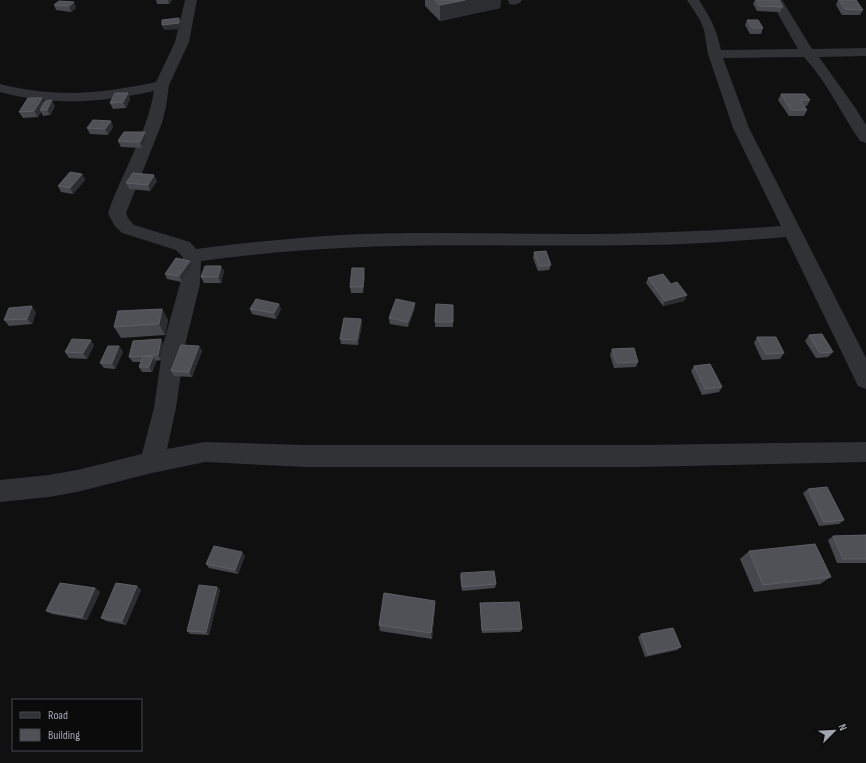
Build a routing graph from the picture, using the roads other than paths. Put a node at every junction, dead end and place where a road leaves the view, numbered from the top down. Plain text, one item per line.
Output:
1 (191, 0) edge
2 (693, 0) edge
3 (776, 0) edge
4 (808, 52) junction
5 (866, 52) edge
6 (715, 54) junction
7 (162, 85) junction
8 (0, 88) edge
9 (866, 138) edge
10 (792, 231) junction
11 (192, 256) junction
12 (866, 380) edge
13 (866, 452) edge
14 (152, 462) junction
15 (0, 491) edge

1 - 7 street
2 - 6 street
3 - 4 street
4 - 5 street
4 - 6 street
4 - 9 street
6 - 10 street
7 - 8 street
7 - 11 street
10 - 11 street
10 - 12 street
11 - 14 street
13 - 14 street
14 - 15 street

